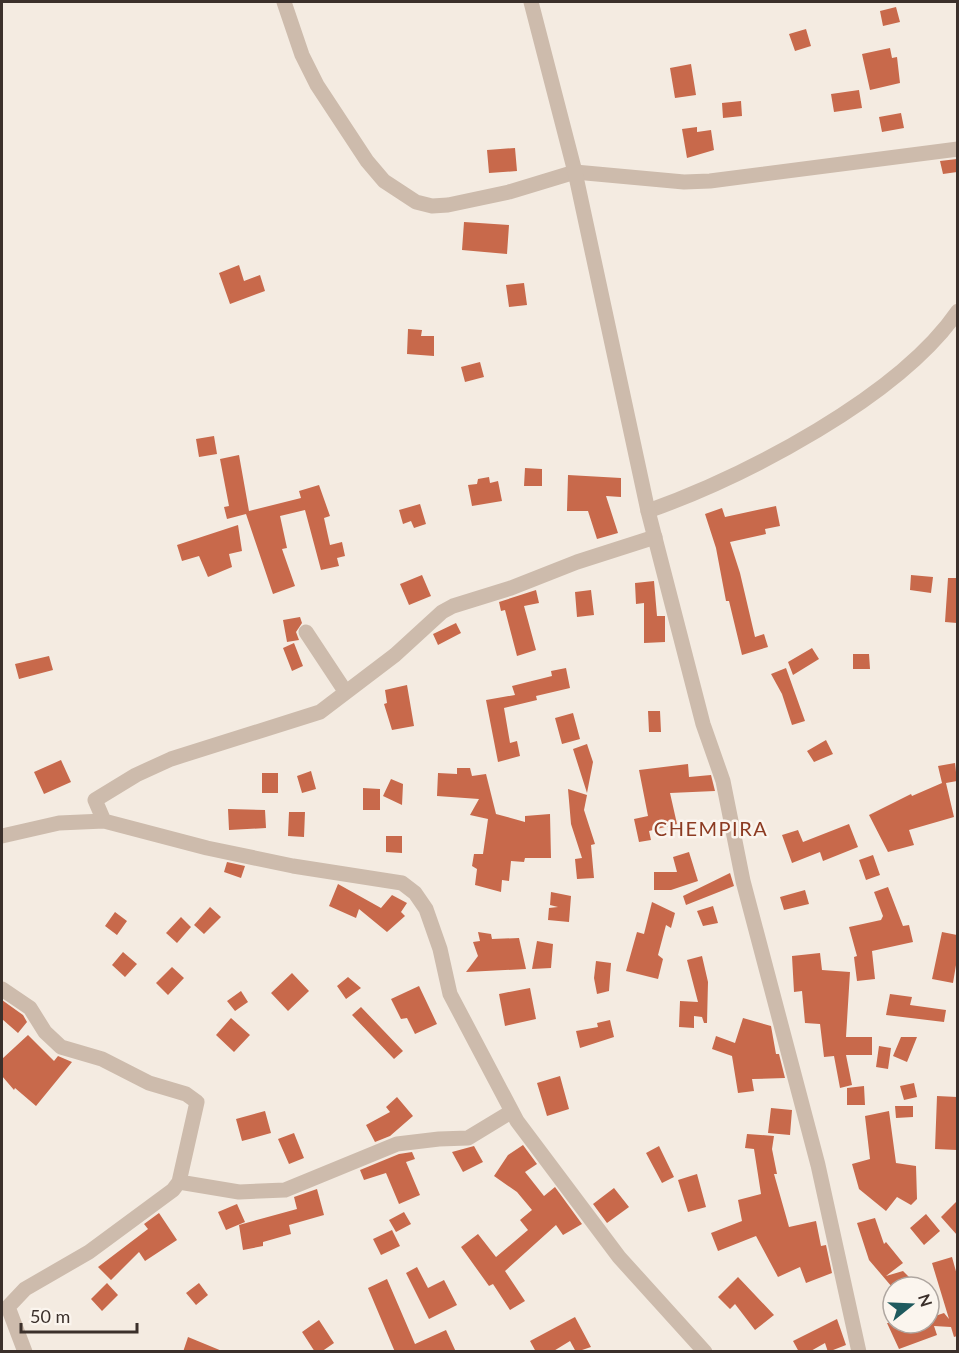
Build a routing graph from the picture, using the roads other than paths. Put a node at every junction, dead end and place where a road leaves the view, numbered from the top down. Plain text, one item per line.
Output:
1 (284, 2) edge
2 (531, 2) edge
3 (957, 149) edge
4 (575, 172) junction
5 (957, 311) edge
6 (648, 511) junction
7 (656, 537) junction
8 (306, 632) dead end
9 (345, 691) junction
10 (104, 821) junction
11 (2, 836) edge
12 (2, 988) edge
13 (511, 1112) junction
14 (179, 1182) junction
15 (4, 1309) edge
16 (25, 1352) edge
17 (705, 1352) edge
18 (859, 1352) edge

1 - 4 street
2 - 4 street
3 - 4 street
4 - 6 street
5 - 6 street
6 - 7 street
7 - 9 street
7 - 18 street
8 - 9 street
9 - 10 street
10 - 11 street
10 - 13 street
12 - 14 street
13 - 14 street
13 - 17 street
14 - 15 street
15 - 16 street

